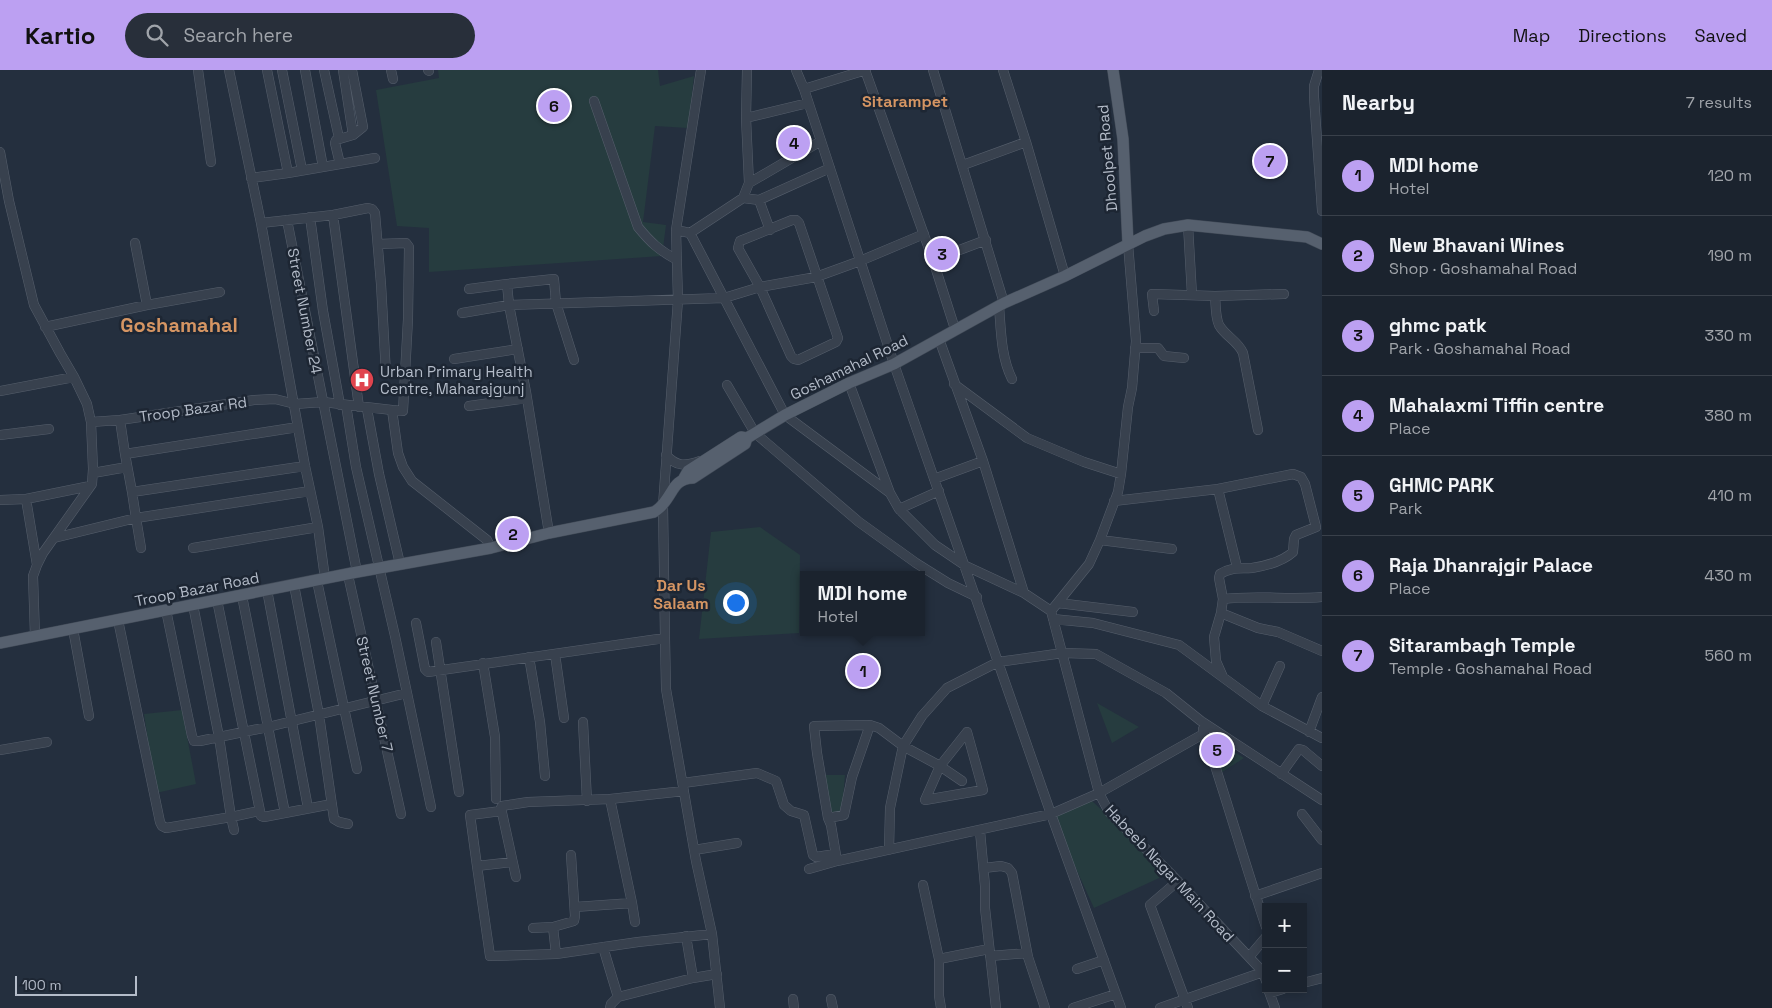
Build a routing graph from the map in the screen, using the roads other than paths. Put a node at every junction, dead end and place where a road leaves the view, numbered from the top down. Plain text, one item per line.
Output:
1 (198, 70) edge
2 (229, 70) edge
3 (268, 70) edge
4 (282, 70) edge
5 (305, 70) edge
6 (324, 70) edge
7 (342, 70) edge
8 (352, 70) edge
9 (700, 70) edge
10 (747, 70) edge
11 (796, 70) edge
12 (865, 70) edge
13 (933, 70) edge
14 (1003, 70) edge
15 (1113, 70) edge
16 (1319, 70) edge
17 (804, 89) junction
18 (594, 100) dead end
19 (808, 103) junction
20 (746, 118) junction
21 (353, 135) junction
22 (339, 138) junction
23 (821, 141) junction
24 (1026, 142) junction
25 (0, 152) edge
26 (375, 158) dead end
27 (211, 162) dead end
28 (340, 164) junction
29 (963, 165) junction
30 (323, 167) junction
31 (830, 168) junction
32 (302, 170) junction
33 (288, 173) junction
34 (251, 178) junction
35 (749, 183) junction
36 (743, 198) junction
37 (759, 200) junction
38 (1322, 211) edge
39 (333, 214) junction
40 (310, 217) junction
41 (286, 220) junction
42 (261, 223) junction
43 (1188, 225) junction
44 (676, 230) junction
45 (770, 230) junction
46 (690, 233) junction
47 (924, 234) junction
48 (986, 240) junction
49 (135, 243) dead end
50 (378, 244) junction
51 (1128, 244) junction
52 (1322, 244) edge
53 (677, 260) junction
54 (860, 260) junction
55 (933, 260) junction
56 (1065, 276) junction
57 (816, 277) junction
58 (507, 284) junction
59 (760, 287) junction
60 (469, 289) dead end
61 (220, 292) dead end
62 (1284, 294) dead end
63 (1192, 295) junction
64 (1215, 296) junction
65 (724, 298) junction
66 (678, 300) junction
67 (556, 303) junction
68 (147, 305) junction
69 (1002, 305) junction
70 (509, 306) junction
71 (1154, 311) dead end
72 (462, 313) dead end
73 (45, 327) junction
74 (955, 329) junction
75 (939, 339) junction
76 (1135, 348) junction
77 (518, 349) junction
78 (1184, 358) dead end
79 (454, 359) dead end
80 (574, 360) dead end
81 (894, 364) junction
82 (386, 374) dead end
83 (74, 377) junction
84 (1012, 379) dead end
85 (849, 383) junction
86 (954, 384) junction
87 (727, 385) dead end
88 (0, 392) edge
89 (527, 398) junction
90 (323, 402) junction
91 (295, 404) junction
92 (343, 405) junction
93 (469, 406) dead end
94 (363, 408) junction
95 (392, 410) junction
96 (785, 415) junction
97 (120, 420) junction
98 (91, 422) junction
99 (298, 427) junction
100 (49, 429) dead end
101 (1258, 430) dead end
102 (0, 435) edge
103 (751, 436) junction
104 (125, 454) junction
105 (666, 455) junction
106 (709, 458) junction
107 (983, 461) junction
108 (305, 466) junction
109 (127, 467) junction
110 (93, 473) junction
111 (1121, 474) junction
112 (684, 478) junction
113 (934, 479) junction
114 (90, 486) junction
115 (1218, 489) junction
116 (310, 491) junction
117 (939, 491) junction
118 (132, 492) junction
119 (890, 493) junction
120 (26, 499) junction
121 (0, 500) edge
122 (1114, 501) junction
123 (663, 504) junction
124 (899, 509) junction
125 (136, 518) junction
126 (1319, 526) edge
127 (318, 527) junction
128 (548, 533) junction
129 (54, 538) junction
130 (1100, 540) junction
131 (141, 548) dead end
132 (193, 548) dead end
133 (491, 548) junction
134 (1172, 549) dead end
135 (400, 564) junction
136 (37, 565) junction
137 (966, 566) junction
138 (1237, 567) junction
139 (380, 569) junction
140 (352, 573) junction
141 (321, 580) junction
142 (294, 585) junction
143 (268, 590) junction
144 (1024, 593) junction
145 (242, 596) junction
146 (977, 597) junction
147 (1322, 597) edge
148 (1223, 599) junction
149 (217, 600) junction
150 (1058, 603) junction
151 (193, 605) junction
152 (166, 610) junction
153 (1133, 612) dead end
154 (1221, 612) junction
155 (1052, 615) junction
156 (118, 620) junction
157 (416, 623) dead end
158 (73, 628) junction
159 (35, 636) junction
160 (665, 638) junction
161 (436, 642) dead end
162 (0, 643) edge
163 (1322, 651) edge
164 (1062, 653) junction
165 (554, 654) junction
166 (529, 657) junction
167 (998, 662) junction
168 (483, 663) junction
169 (1280, 666) dead end
170 (440, 670) junction
171 (1224, 678) junction
172 (407, 693) junction
173 (1322, 697) edge
174 (377, 700) junction
175 (1262, 706) junction
176 (344, 709) junction
177 (320, 715) junction
178 (89, 716) dead end
179 (564, 718) dead end
180 (1200, 721) junction
181 (292, 722) junction
182 (583, 722) dead end
183 (870, 725) junction
184 (268, 727) junction
185 (243, 731) junction
186 (1309, 732) junction
187 (1204, 733) junction
188 (219, 737) junction
189 (1322, 738) edge
190 (47, 742) dead end
191 (903, 746) junction
192 (0, 750) edge
193 (940, 766) junction
194 (1322, 766) edge
195 (356, 769) dead end
196 (1281, 774) junction
197 (545, 776) dead end
198 (962, 781) dead end
199 (683, 787) junction
200 (459, 792) dead end
201 (1099, 793) junction
202 (496, 799) dead end
203 (610, 799) junction
204 (1322, 800) edge
205 (587, 801) junction
206 (332, 804) junction
207 (431, 807) dead end
208 (308, 808) junction
209 (259, 810) junction
210 (501, 811) junction
211 (284, 812) junction
212 (401, 814) dead end
213 (1051, 814) junction
214 (1302, 814) dead end
215 (232, 817) junction
216 (828, 818) junction
217 (348, 824) dead end
218 (234, 830) dead end
219 (980, 831) junction
220 (1322, 840) edge
221 (737, 843) dead end
222 (694, 850) junction
223 (889, 850) junction
224 (571, 855) dead end
225 (836, 857) junction
226 (512, 862) junction
227 (477, 866) junction
228 (984, 868) junction
229 (809, 869) dead end
230 (1322, 873) edge
231 (516, 877) dead end
232 (1178, 881) junction
233 (922, 885) dead end
234 (1256, 896) junction
235 (632, 903) junction
236 (575, 907) junction
237 (1262, 915) edge
238 (635, 922) dead end
239 (553, 927) junction
240 (533, 928) dead end
241 (712, 934) junction
242 (686, 936) junction
243 (1262, 942) edge
244 (603, 947) junction
245 (990, 952) junction
246 (1027, 953) junction
247 (556, 954) junction
248 (1249, 957) junction
249 (939, 959) junction
250 (1104, 960) junction
251 (1077, 969) dead end
252 (1262, 971) edge
253 (1262, 972) edge
254 (717, 974) junction
255 (693, 978) junction
256 (1322, 978) edge
257 (1307, 982) edge
258 (1270, 993) edge
259 (1116, 994) junction
260 (618, 997) junction
261 (1187, 1004) edge
262 (610, 1008) edge
263 (720, 1008) edge
264 (941, 1008) edge
265 (996, 1008) edge
266 (1045, 1008) edge
267 (1073, 1008) edge
268 (1121, 1008) edge
269 (1160, 1008) edge
270 (1275, 1008) edge

1 - 27 street
2 - 34 street
3 - 33 street
4 - 32 street
5 - 30 street
6 - 22 street
7 - 21 street
8 - 21 street
9 - 44 street
10 - 20 street
11 - 17 street
12 - 17 street
12 - 47 street
13 - 29 street
14 - 24 street
15 - 51 main road, Dhoolpet Road
16 - 38 street
17 - 19 street
18 - 53 street
19 - 20 street
19 - 23 street
20 - 35 street
21 - 22 street
22 - 28 street
23 - 31 street
23 - 35 street
24 - 29 street
24 - 56 street
25 - 73 street
26 - 28 street
28 - 30 street
29 - 48 street
30 - 32 street
31 - 37 street
31 - 54 street
32 - 33 street
33 - 34 street
34 - 42 street
35 - 36 street
36 - 37 street
36 - 46 street
37 - 45 street
39 - 40 street
39 - 50 street
39 - 94 street
40 - 41 street
40 - 92 street
41 - 42 street
41 - 90 street, Street Number 24
42 - 91 street
43 - 51 main road, Goshamahal Road
43 - 52 main road, Goshamahal Road
43 - 63 street
44 - 46 street
44 - 53 street
45 - 57 street
45 - 59 street
46 - 65 street
47 - 54 street
47 - 55 street
48 - 55 street
48 - 69 street
49 - 68 street
50 - 82 street
50 - 95 street
51 - 56 main road, Goshamahal Road
51 - 76 street
53 - 66 street
54 - 57 street
54 - 81 street
55 - 74 street
56 - 69 main road, Goshamahal Road
57 - 59 street
57 - 59 street
58 - 60 street
58 - 67 street
58 - 70 street
59 - 65 street
61 - 68 street
62 - 64 street
63 - 64 street
63 - 71 street
64 - 101 street
65 - 66 street
65 - 96 street
66 - 67 street
66 - 105 street
67 - 70 street
67 - 80 street
68 - 73 street
69 - 74 main road, Goshamahal Road
69 - 84 street
70 - 72 street
70 - 77 street
73 - 83 street
74 - 75 main road, Goshamahal Road
75 - 81 main road, Goshamahal Road
75 - 86 street
76 - 78 street
76 - 111 street
77 - 79 street
77 - 89 street
81 - 85 main road, Goshamahal Road
81 - 113 street
83 - 88 street
83 - 98 street
85 - 96 main road, Goshamahal Road
85 - 119 street
86 - 107 street
86 - 111 street
87 - 103 street
89 - 93 street
89 - 128 street
90 - 91 street, Troop Bazar Rd
90 - 92 street, Troop Bazar Rd
90 - 140 street, Street Number 24
91 - 97 street, Troop Bazar Rd
91 - 99 street
92 - 94 street, Troop Bazar Rd
92 - 139 street
94 - 95 street, Troop Bazar Rd
94 - 135 street
95 - 133 street
96 - 103 main road, Goshamahal Road
96 - 119 street
97 - 98 street, Troop Bazar Rd
97 - 104 street
98 - 110 street
99 - 104 street
99 - 108 street
100 - 102 street
103 - 106 main road
103 - 112 main road, Goshamahal Road
103 - 146 street
104 - 109 street
105 - 106 street
105 - 123 street
106 - 112 main road
107 - 113 street
107 - 144 street
108 - 116 street
108 - 118 street
109 - 110 street
109 - 118 street
110 - 114 street
111 - 122 street
112 - 123 main road, Goshamahal Road
113 - 117 street
114 - 120 street
114 - 129 street
115 - 122 street
115 - 126 street
115 - 138 street
116 - 125 street
116 - 127 street
117 - 124 street
117 - 137 street
118 - 125 street
119 - 124 street
120 - 121 street
120 - 136 street
122 - 130 street
123 - 128 main road, Goshamahal Road
123 - 160 street
124 - 137 street
125 - 129 street
125 - 131 street
126 - 138 street
127 - 132 street
127 - 141 street
128 - 133 main road, Goshamahal Road
129 - 136 street
130 - 134 street
130 - 150 street
133 - 135 main road, Goshamahal Road
135 - 139 main road, Troop Bazar Road
136 - 159 street
137 - 144 street
137 - 146 street
138 - 148 street
139 - 140 main road, Troop Bazar Road
139 - 172 street
140 - 141 main road, Troop Bazar Road
140 - 174 street, Street Number 7
141 - 142 main road, Troop Bazar Road
141 - 176 street
142 - 143 main road, Troop Bazar Road
142 - 177 street
143 - 145 main road, Troop Bazar Road
143 - 181 street
144 - 155 street
145 - 149 main road, Troop Bazar Road
145 - 184 street
146 - 167 street
147 - 148 street
148 - 154 street
149 - 151 main road, Troop Bazar Road
149 - 185 street
150 - 153 street
150 - 155 street
151 - 152 main road, Troop Bazar Road
151 - 188 street
152 - 156 main road, Troop Bazar Road
152 - 188 street
154 - 163 street
154 - 171 street
155 - 164 street, Habeeb Nagar Main Road
155 - 171 street
156 - 158 main road, Troop Bazar Road
156 - 215 street
157 - 170 street
158 - 159 main road, Troop Bazar Road
158 - 178 street
159 - 162 main road, Troop Bazar Road
160 - 165 street
160 - 199 street
161 - 170 street
164 - 167 street
164 - 180 street
164 - 201 street, Habeeb Nagar Main Road
165 - 166 street
165 - 179 street
166 - 168 street
166 - 197 street
167 - 191 street
167 - 213 street
168 - 170 street
168 - 202 street
169 - 175 street
170 - 200 street
171 - 175 street
172 - 174 street
172 - 207 street
173 - 186 street
174 - 176 street
174 - 212 street, Street Number 7
175 - 186 street
176 - 177 street
176 - 195 street
177 - 181 street
177 - 206 street
180 - 187 street
180 - 196 street
181 - 184 street
181 - 208 street
182 - 205 street
183 - 191 street
183 - 216 street
183 - 216 street
184 - 185 street
184 - 211 street
185 - 188 street
185 - 209 street
186 - 189 street
187 - 201 street
187 - 234 street
188 - 215 street
190 - 192 street
191 - 193 street
191 - 223 street
193 - 193 street
193 - 198 street
194 - 196 street
196 - 204 street
199 - 203 street
199 - 222 street
199 - 225 street
201 - 213 street
201 - 232 street, Habeeb Nagar Main Road
203 - 205 street
203 - 235 street
205 - 210 street
206 - 208 street
206 - 217 street
208 - 211 street
209 - 211 street
209 - 215 street
210 - 226 street
210 - 227 street
213 - 219 street
213 - 250 street
214 - 220 street
215 - 218 street
216 - 225 street
219 - 223 street
219 - 228 street
221 - 222 street
222 - 241 street
223 - 225 street
224 - 236 street
225 - 229 street
226 - 227 street
226 - 231 street
227 - 247 street
228 - 245 street
228 - 246 street
230 - 234 street
232 - 248 street, Habeeb Nagar Main Road
232 - 261 street
233 - 249 street
234 - 237 street
235 - 236 street
235 - 238 street
236 - 239 street
239 - 240 street
239 - 247 street
241 - 242 street
241 - 254 street
242 - 244 street
242 - 255 street
243 - 248 street
244 - 247 street
244 - 260 street
245 - 246 street
245 - 249 street
245 - 265 street
246 - 266 street
248 - 252 street, Habeeb Nagar Main Road
249 - 264 street
250 - 251 street
250 - 259 street
253 - 261 street
254 - 255 street
254 - 263 street
255 - 260 street
256 - 257 street
258 - 270 street
259 - 267 street
259 - 268 street
260 - 262 street
261 - 269 street

